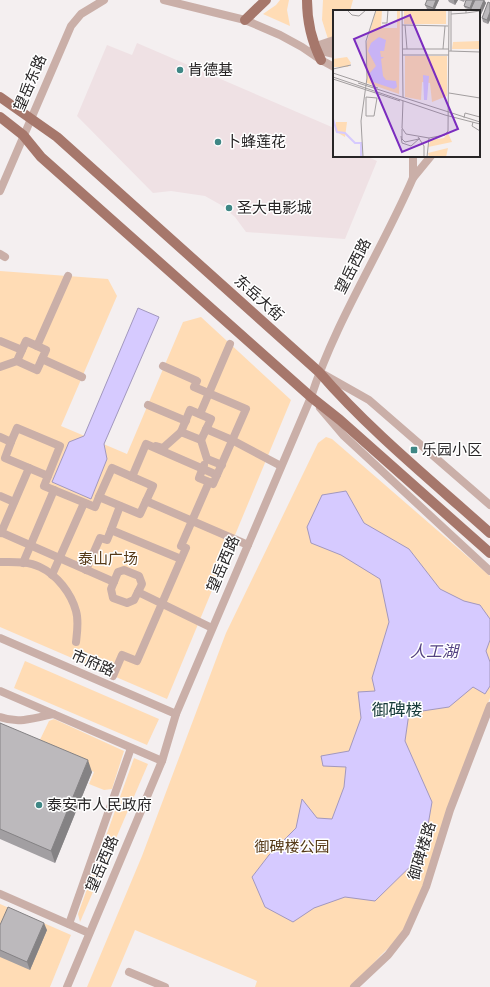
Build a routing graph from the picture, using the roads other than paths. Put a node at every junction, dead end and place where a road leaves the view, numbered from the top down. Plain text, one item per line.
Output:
1 (104, 0) edge
2 (164, 0) edge
3 (266, 0) edge
4 (307, 0) edge
5 (245, 20) junction
6 (333, 40) edge
7 (333, 46) edge
8 (302, 47) junction
9 (315, 49) junction
10 (333, 54) edge
11 (321, 60) junction
12 (333, 66) edge
13 (0, 97) edge
14 (0, 117) edge
15 (31, 118) junction
16 (23, 135) junction
17 (413, 157) edge
18 (430, 157) edge
19 (412, 178) junction
20 (0, 191) edge
21 (68, 276) dead end
22 (0, 341) edge
23 (230, 344) dead end
24 (37, 346) junction
25 (22, 350) junction
26 (42, 359) junction
27 (17, 361) junction
28 (163, 366) dead end
29 (0, 367) edge
30 (319, 372) junction
31 (82, 377) dead end
32 (209, 394) junction
33 (311, 397) junction
34 (148, 405) dead end
35 (200, 414) junction
36 (186, 421) junction
37 (206, 430) junction
38 (181, 432) junction
39 (0, 437) edge
40 (202, 440) junction
41 (232, 440) junction
42 (11, 442) junction
43 (146, 444) junction
44 (207, 459) junction
45 (222, 465) junction
46 (281, 466) junction
47 (29, 468) junction
48 (203, 469) junction
49 (217, 475) junction
50 (48, 476) junction
51 (132, 477) junction
52 (209, 482) junction
53 (54, 490) junction
54 (0, 496) edge
55 (99, 497) junction
56 (146, 501) junction
57 (14, 502) junction
58 (84, 503) junction
59 (490, 505) edge
60 (120, 506) junction
61 (192, 521) junction
62 (111, 530) junction
63 (0, 532) edge
64 (490, 533) edge
65 (248, 545) junction
66 (30, 546) junction
67 (490, 553) edge
68 (60, 559) junction
69 (181, 559) junction
70 (0, 562) edge
71 (23, 563) junction
72 (86, 570) junction
73 (490, 571) edge
74 (52, 575) junction
75 (114, 582) junction
76 (138, 592) junction
77 (162, 604) junction
78 (212, 628) junction
79 (0, 638) edge
80 (76, 642) dead end
81 (113, 676) dead end
82 (0, 691) edge
83 (490, 706) edge
84 (53, 714) junction
85 (176, 714) junction
86 (0, 717) edge
87 (131, 748) junction
88 (162, 761) junction
89 (0, 894) edge
90 (69, 924) junction
91 (89, 933) junction
92 (129, 972) dead end
93 (67, 987) edge
94 (165, 987) edge
95 (354, 987) edge

1 - 15 street, 望岳东路
2 - 5 street
3 - 5 main road
4 - 9 main road
5 - 8 street
6 - 9 street
7 - 9 street
8 - 9 street
8 - 11 street
9 - 10 street
9 - 11 main road
11 - 12 street
13 - 15 main road, 东岳大街
14 - 16 main road
15 - 16 street, 望岳东路
15 - 30 main road, 东岳大街
16 - 20 street, 望岳东路
16 - 33 main road
17 - 19 street, 望岳西路
18 - 19 street
19 - 30 street, 望岳西路
21 - 24 street
22 - 25 street
23 - 32 street
24 - 25 street
24 - 26 street
25 - 27 street
26 - 27 street
26 - 31 street
27 - 29 street
28 - 32 street
30 - 33 street, 望岳西路
30 - 59 street
30 - 64 main road, 东岳大街
32 - 35 street
32 - 41 street
33 - 46 street, 望岳西路
33 - 67 main road
33 - 73 street
34 - 36 street
35 - 36 street
35 - 37 street
36 - 38 street
37 - 40 street
37 - 41 street
38 - 40 street
38 - 43 street
39 - 42 street
40 - 44 street
41 - 45 street
41 - 46 street
42 - 47 street
42 - 50 street
43 - 48 street
43 - 51 street
44 - 45 street
44 - 48 street
45 - 49 street
46 - 65 street, 望岳西路
47 - 50 street
47 - 57 street
48 - 49 street
48 - 52 street
49 - 52 street
50 - 53 street
51 - 55 street
51 - 56 street
52 - 61 street
53 - 58 street
53 - 66 street
54 - 57 street
55 - 58 street
55 - 60 street
56 - 60 street
56 - 61 street
57 - 63 street
58 - 68 street
60 - 62 street
61 - 65 street
61 - 69 street
62 - 69 street
62 - 72 street
63 - 66 street
65 - 78 street, 望岳西路
66 - 68 street
66 - 71 street
68 - 72 street
68 - 74 street
69 - 77 street
70 - 71 street
71 - 74 street
72 - 75 street
74 - 80 street
75 - 76 street
75 - 76 street
76 - 77 street
77 - 78 street
77 - 81 street
78 - 85 street, 望岳西路
79 - 85 street, 市府路
82 - 84 street
83 - 95 street, 御碑楼路
84 - 86 street
84 - 87 street
85 - 88 street, 望岳西路
87 - 88 street
87 - 90 street
88 - 91 street, 望岳西路
89 - 90 street
90 - 91 street
91 - 93 street, 望岳西路
92 - 94 street

